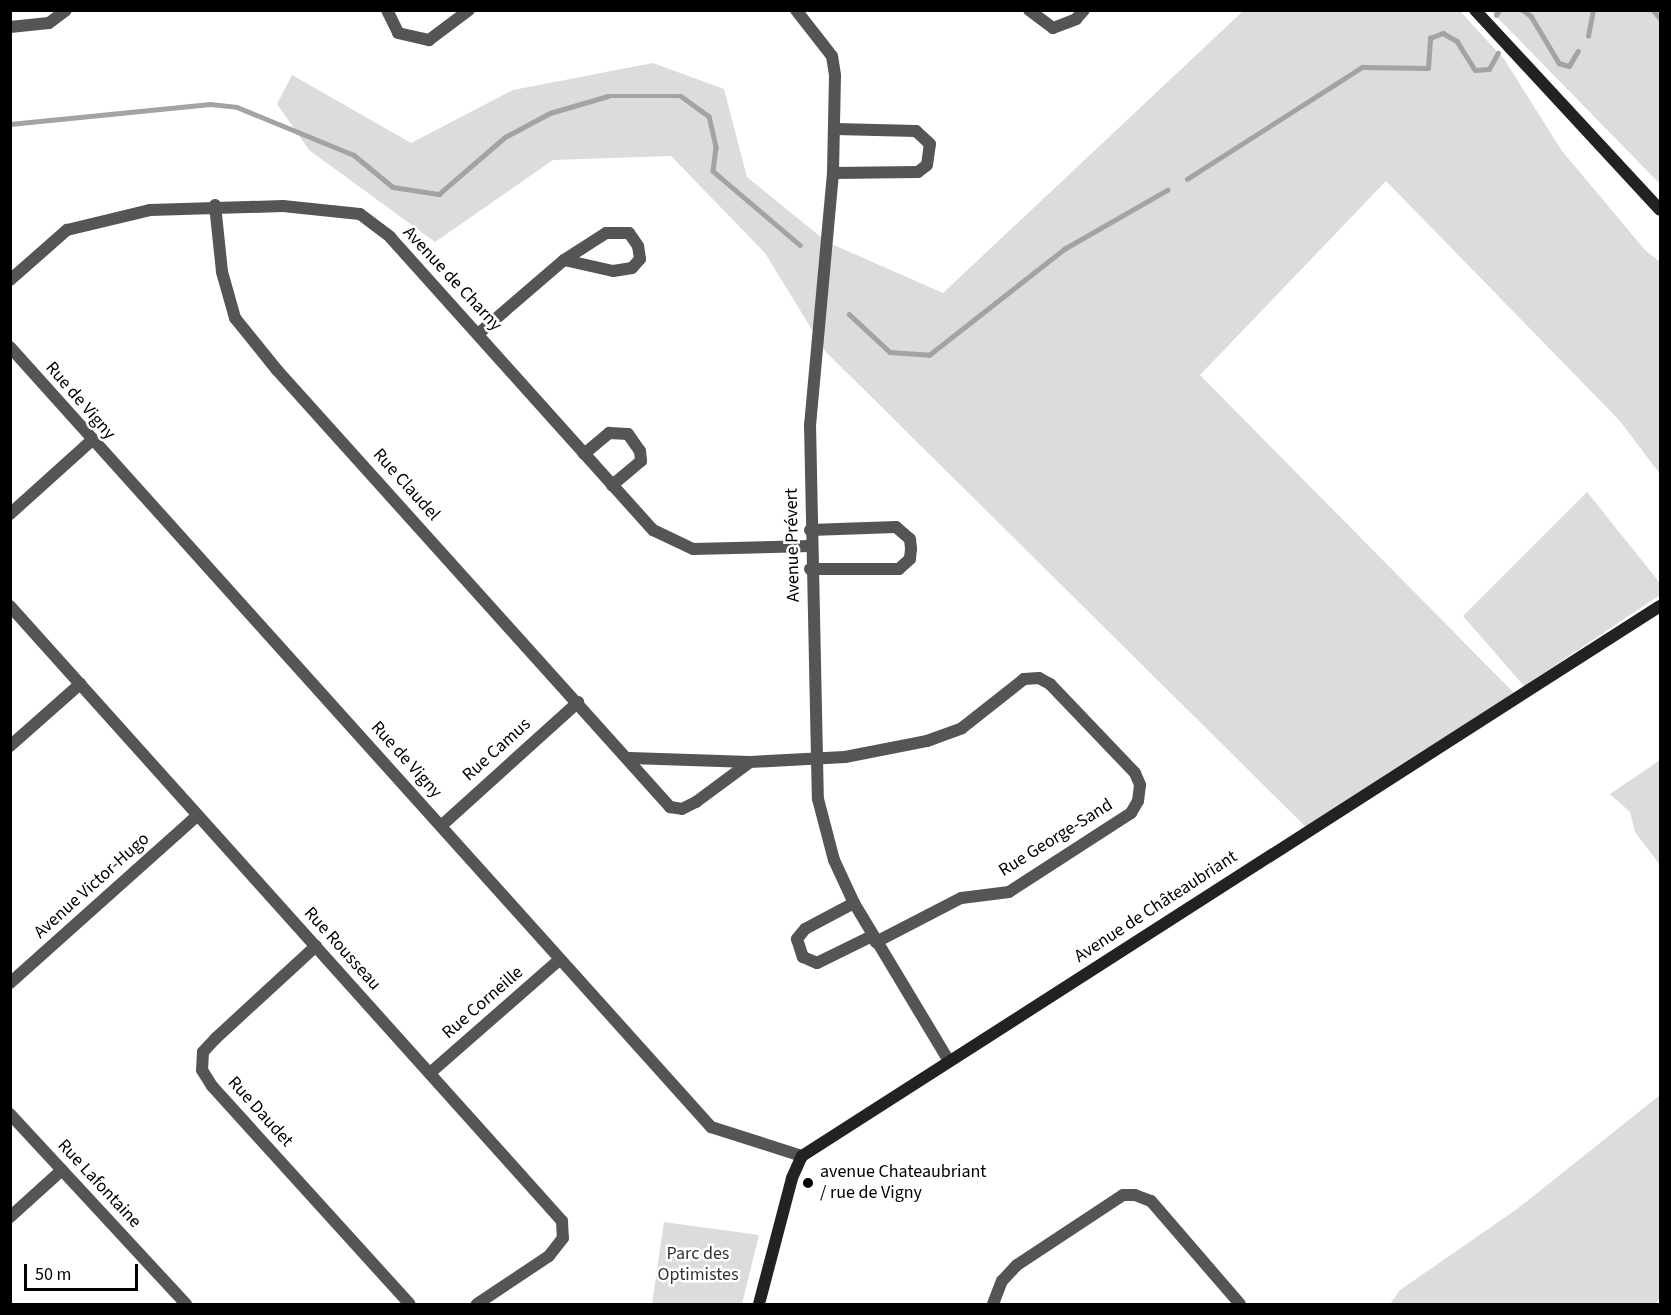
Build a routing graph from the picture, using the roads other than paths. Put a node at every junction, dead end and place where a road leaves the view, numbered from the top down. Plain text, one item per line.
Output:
1 (66, 10) edge
2 (387, 10) edge
3 (469, 10) edge
4 (796, 10) edge
5 (1029, 10) edge
6 (1084, 10) edge
7 (1475, 10) edge
8 (10, 27) edge
9 (836, 129) junction
10 (833, 173) junction
11 (215, 206) junction
12 (1660, 210) edge
13 (564, 260) junction
14 (10, 280) edge
15 (478, 334) junction
16 (10, 347) edge
17 (91, 441) junction
18 (584, 454) junction
19 (612, 485) junction
20 (10, 514) edge
21 (810, 530) junction
22 (810, 546) junction
23 (810, 569) junction
24 (10, 606) edge
25 (1660, 606) edge
26 (80, 684) junction
27 (578, 702) junction
28 (10, 746) edge
29 (630, 758) junction
30 (816, 761) junction
31 (750, 762) junction
32 (196, 816) junction
33 (441, 826) junction
34 (854, 903) junction
35 (874, 939) junction
36 (315, 946) junction
37 (559, 960) junction
38 (10, 983) edge
39 (949, 1061) junction
40 (430, 1073) junction
41 (10, 1114) edge
42 (802, 1156) junction
43 (62, 1170) junction
44 (10, 1217) edge
45 (186, 1305) edge
46 (410, 1305) edge
47 (477, 1305) edge
48 (759, 1305) edge
49 (993, 1305) edge
50 (1240, 1305) edge

1 - 8 street
2 - 3 street
4 - 9 street, Avenue Prévert
5 - 6 street
7 - 12 street
9 - 10 street, Avenue Prévert
9 - 10 street
10 - 21 street, Avenue Prévert
11 - 14 street, Avenue de Charny
11 - 15 street, Avenue de Charny
11 - 27 street, Rue Claudel
13 - 13 street
13 - 15 street
15 - 18 street, Avenue de Charny
16 - 17 street, Rue de Vigny
17 - 20 street
17 - 33 street, Rue de Vigny
18 - 19 street, Avenue de Charny
18 - 19 street
19 - 22 street, Avenue de Charny
21 - 22 street, Avenue Prévert
21 - 23 street
22 - 23 street, Avenue Prévert
23 - 30 street, Avenue Prévert
24 - 26 street, Rue Rousseau
25 - 39 street, Avenue de Châteaubriant
26 - 28 street
26 - 32 street, Rue Rousseau
27 - 29 street, Rue Claudel
27 - 33 street, Rue Camus
29 - 31 street
29 - 31 street, Rue Claudel
30 - 31 street
30 - 34 street, Avenue Prévert
30 - 35 street, Rue George-Sand
32 - 36 street, Rue Rousseau
32 - 38 street, Avenue Victor-Hugo
33 - 37 street, Rue de Vigny
34 - 35 street, Avenue Prévert
34 - 35 street
35 - 39 street, Avenue Prévert
36 - 40 street, Rue Rousseau
36 - 46 street, Rue Daudet
37 - 40 street, Rue Corneille
37 - 42 street, Rue de Vigny
39 - 42 street, Avenue de Châteaubriant
40 - 47 street, Rue Rousseau
41 - 43 street, Rue Lafontaine
42 - 48 street
43 - 44 street
43 - 45 street, Rue Lafontaine
49 - 50 street

